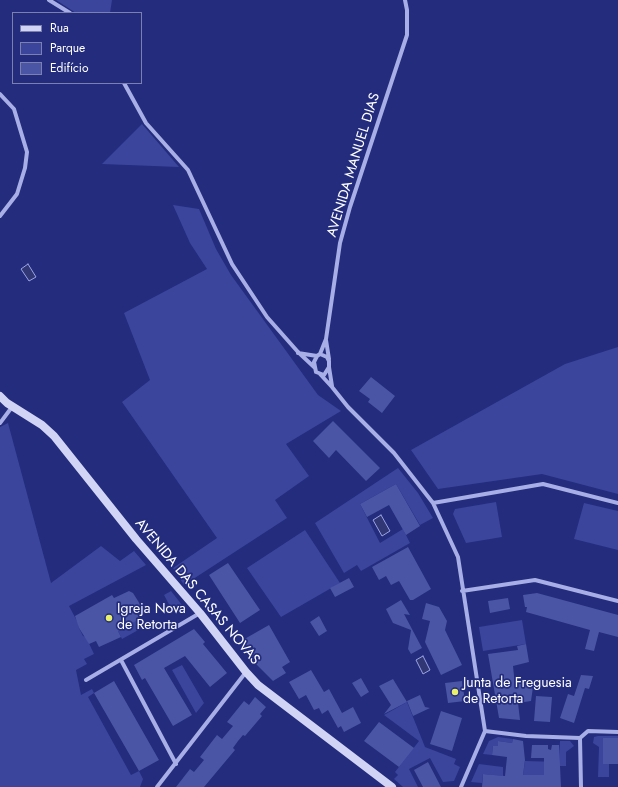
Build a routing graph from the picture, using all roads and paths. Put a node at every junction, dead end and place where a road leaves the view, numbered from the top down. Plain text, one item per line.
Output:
1 (49, 0) edge
2 (405, 0) edge
3 (68, 12) edge
4 (125, 84) edge
5 (0, 94) edge
6 (0, 216) edge
7 (326, 338) junction
8 (298, 352) junction
9 (318, 355) junction
10 (329, 361) junction
11 (314, 367) junction
12 (329, 367) junction
13 (320, 374) junction
14 (332, 387) junction
15 (0, 396) edge
16 (12, 407) junction
17 (0, 423) edge
18 (433, 503) junction
19 (618, 503) edge
20 (462, 591) junction
21 (618, 601) edge
22 (200, 613) junction
23 (121, 660) junction
24 (246, 672) junction
25 (86, 680) dead end
26 (484, 731) junction
27 (618, 732) edge
28 (580, 738) junction
29 (176, 764) junction
30 (156, 787) edge
31 (392, 787) edge
32 (461, 787) edge
33 (581, 787) edge

1 - 3 street
2 - 7 street, AVENIDA MANUEL DIAS
4 - 8 street
5 - 6 street
7 - 9 street, AVENIDA MANUEL DIAS
7 - 10 street, AVENIDA MANUEL DIAS
8 - 9 street
8 - 11 street
9 - 10 street
9 - 11 street, AVENIDA MANUEL DIAS
10 - 12 street, AVENIDA MANUEL DIAS
11 - 13 street
12 - 13 street
12 - 14 street, AVENIDA MANUEL DIAS
13 - 14 street
14 - 18 street
15 - 16 street, AVENIDA DAS CASAS NOVAS
16 - 17 street
16 - 22 street, AVENIDA DAS CASAS NOVAS
18 - 19 street
18 - 20 street
20 - 21 street
20 - 26 street
22 - 23 street
22 - 24 street, AVENIDA DAS CASAS NOVAS
23 - 25 street
23 - 29 street
24 - 29 street
24 - 31 street, AVENIDA DAS CASAS NOVAS
26 - 28 street
26 - 32 street
27 - 28 street
28 - 33 street
29 - 30 street

